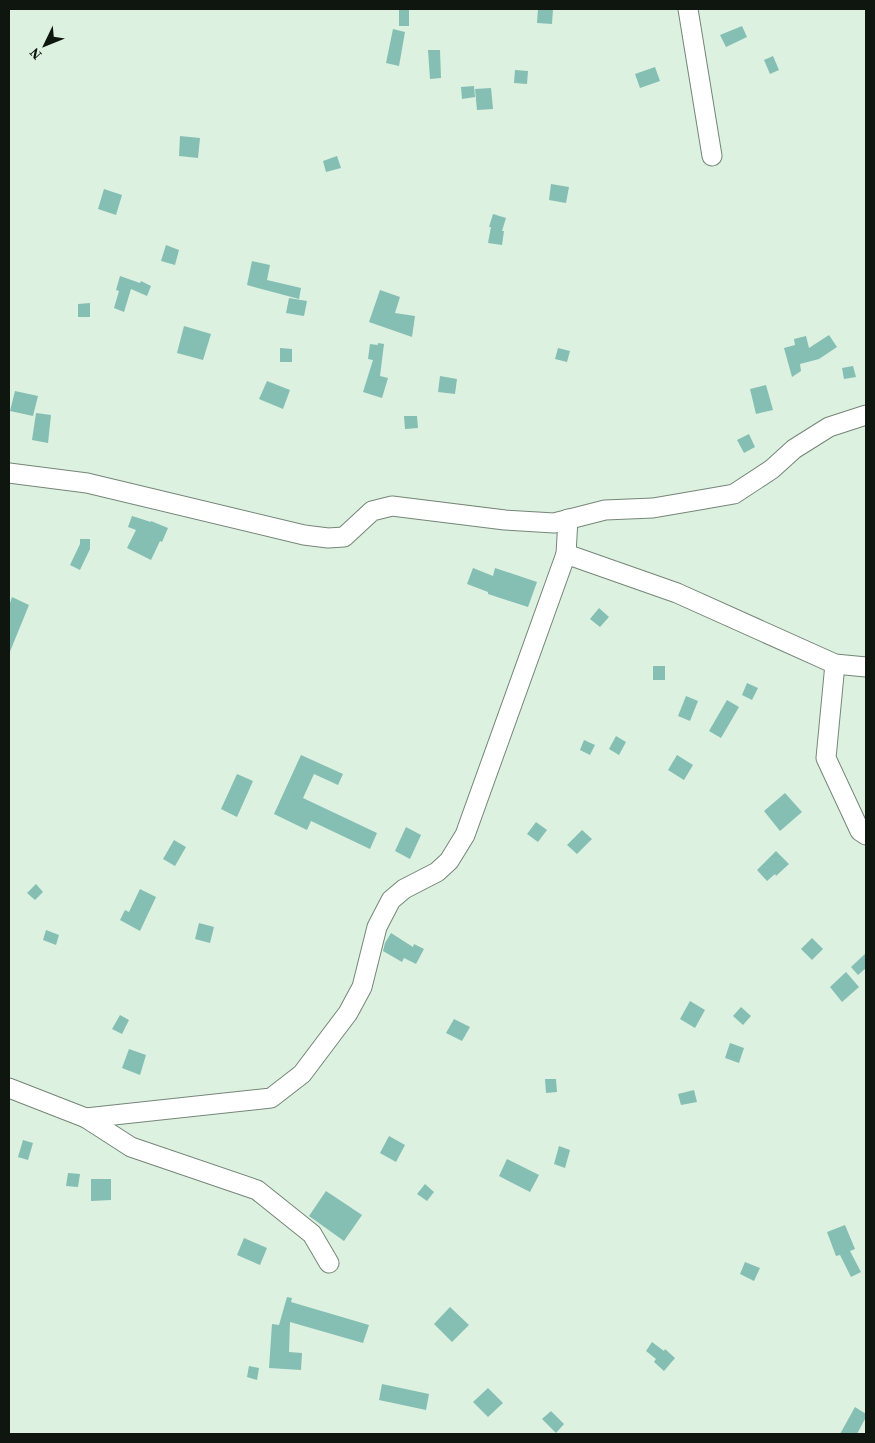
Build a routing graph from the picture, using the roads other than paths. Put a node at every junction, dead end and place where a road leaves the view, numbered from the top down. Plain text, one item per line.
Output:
1 (688, 9) edge
2 (712, 156) dead end
3 (866, 415) edge
4 (9, 473) edge
5 (568, 519) junction
6 (566, 554) junction
7 (835, 664) junction
8 (866, 667) edge
9 (866, 835) edge
10 (9, 1088) edge
11 (86, 1118) junction
12 (329, 1262) dead end

1 - 2 street
3 - 5 street
4 - 5 street
5 - 6 street
6 - 7 street
6 - 11 street
7 - 8 street
7 - 9 street
10 - 11 street
11 - 12 street

